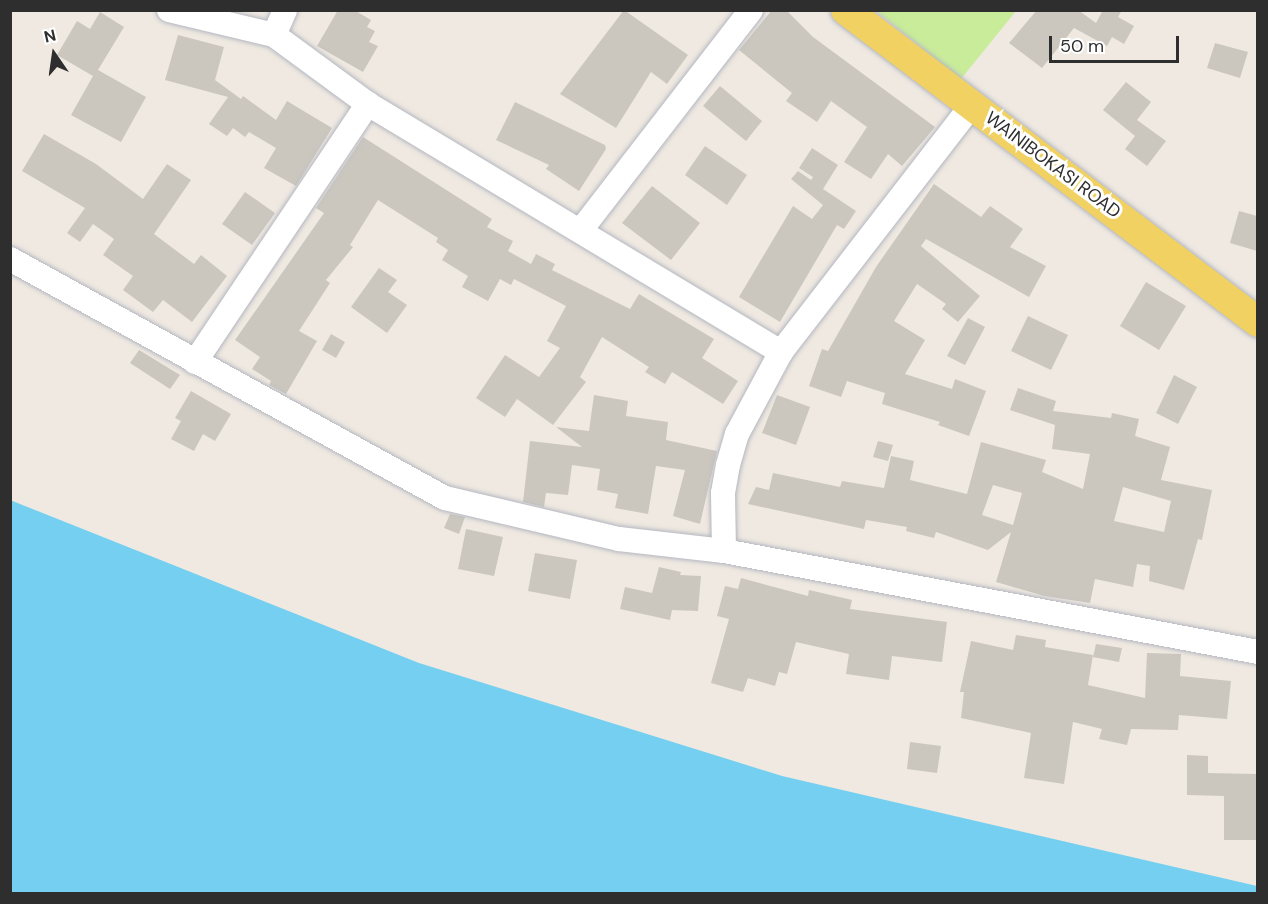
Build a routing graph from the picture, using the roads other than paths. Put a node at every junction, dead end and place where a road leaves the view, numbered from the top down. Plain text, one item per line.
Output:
1 (169, 10) edge
2 (285, 10) edge
3 (751, 10) edge
4 (846, 10) edge
5 (274, 35) junction
6 (368, 104) junction
7 (973, 104) junction
8 (581, 230) junction
9 (10, 259) edge
10 (1257, 322) edge
11 (781, 352) junction
12 (195, 362) junction
13 (724, 551) junction
14 (1257, 652) edge

1 - 5 street
2 - 5 street
3 - 8 street
4 - 7 main road, WAINIBOKASI ROAD
5 - 6 street
6 - 8 street
6 - 12 street
7 - 10 main road, WAINIBOKASI ROAD
7 - 11 street
8 - 11 street
9 - 12 street
11 - 13 street
12 - 13 street
13 - 14 street

